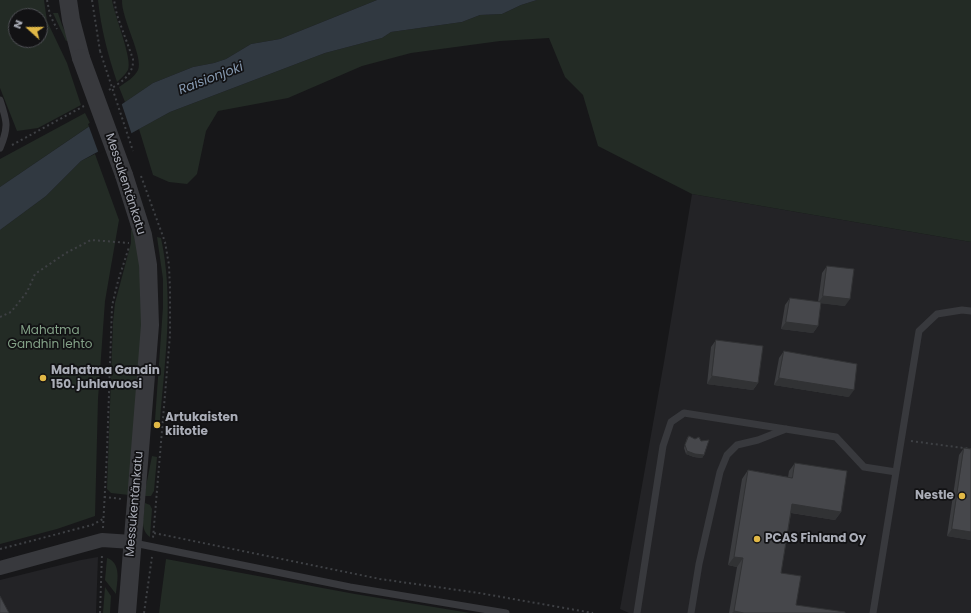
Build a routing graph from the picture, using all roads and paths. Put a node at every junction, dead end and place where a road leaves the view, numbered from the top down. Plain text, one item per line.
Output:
1 (68, 0) edge
2 (92, 0) edge
3 (0, 100) edge
4 (0, 148) edge
5 (134, 155) dead end
6 (130, 236) dead end
7 (130, 243) junction
8 (971, 311) edge
9 (0, 317) edge
10 (157, 425) dead end
11 (162, 425) dead end
12 (787, 429) junction
13 (901, 440) junction
14 (971, 449) edge
15 (896, 472) junction
16 (103, 519) junction
17 (154, 533) dead end
18 (102, 540) junction
19 (132, 542) junction
20 (153, 547) junction
21 (0, 549) edge
22 (0, 568) edge
23 (100, 613) edge
24 (127, 613) edge
25 (144, 613) edge
26 (506, 613) edge
27 (593, 613) edge
28 (637, 613) edge
29 (691, 613) edge
30 (873, 613) edge

1 - 19 street, Messukentänkatu, bridge
2 - 5 path, bridge
3 - 4 lane
6 - 7 path
7 - 9 path
7 - 16 path
8 - 13 lane
10 - 11 path
12 - 15 lane
12 - 28 lane
12 - 29 lane
13 - 14 path
13 - 15 lane
15 - 30 lane
16 - 18 path
16 - 21 path
17 - 27 path
18 - 19 street
18 - 22 street
18 - 23 path
19 - 20 lane
19 - 24 street, Messukentänkatu
20 - 25 path
20 - 26 lane

